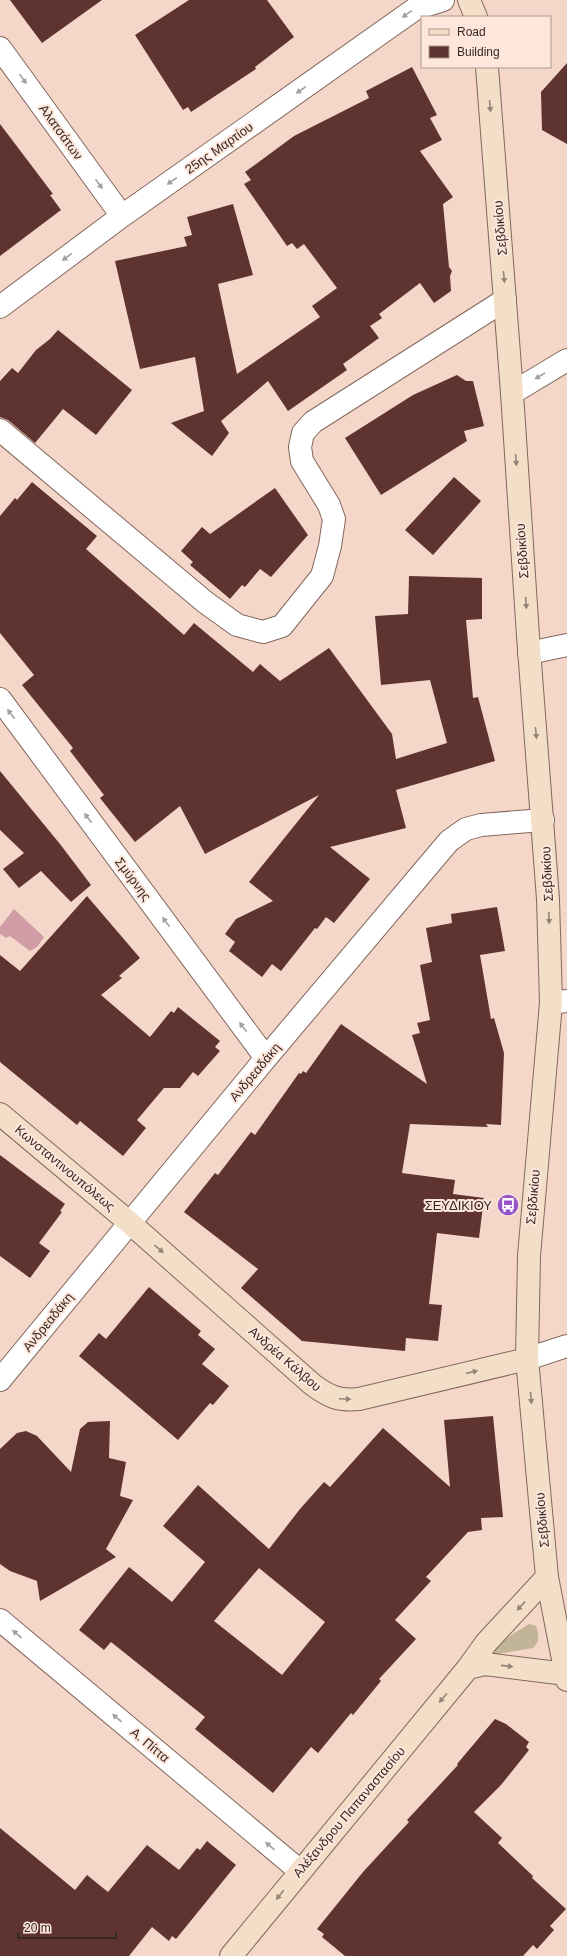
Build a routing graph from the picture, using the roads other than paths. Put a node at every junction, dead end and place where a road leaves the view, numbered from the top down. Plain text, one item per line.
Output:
1 (443, 0) edge
2 (469, 0) edge
3 (476, 16) edge
4 (0, 48) edge
5 (486, 68) edge
6 (122, 216) junction
7 (505, 300) junction
8 (0, 307) edge
9 (567, 360) edge
10 (512, 393) junction
11 (0, 430) edge
12 (567, 645) edge
13 (529, 653) junction
14 (0, 699) edge
15 (543, 820) junction
16 (559, 1002) edge
17 (266, 1058) junction
18 (0, 1114) edge
19 (130, 1223) junction
20 (567, 1346) edge
21 (527, 1359) junction
22 (0, 1380) edge
23 (547, 1577) junction
24 (0, 1620) edge
25 (468, 1668) junction
26 (567, 1677) edge
27 (300, 1871) junction
28 (231, 1956) edge

1 -> 6 street, 25ης Μαρτίου
2 - 3 street
4 -> 6 street, Αλατσάτων
5 -> 7 street, Σεβδικίου
6 -> 8 street, 25ης Μαρτίου
7 - 10 street, Σεβδικίου
7 - 11 street
9 -> 10 street
10 -> 13 street, Σεβδικίου
12 - 13 street
13 -> 15 street, Σεβδικίου
17 -> 14 street, Σμύρνης
15 -> 16 street, Σεβδικίου
15 - 17 street, Ανδρεαδάκη
16 - 21 street, Σεβδικίου
17 - 19 street, Ανδρεαδάκη
18 - 19 street, Κωνσταντινουπόλεως
19 -> 21 street, Ανδρέα Κάλβου
19 - 22 street, Ανδρεαδάκη
20 - 21 street, Ανδρέα Κάλβου
21 -> 23 street, Σεβδικίου
23 -> 25 street, Αλέξανδρου Παπαναστασίου
23 - 26 street, Σεβδικίου
27 -> 24 street, Α. Πίττα
25 -> 26 street
25 -> 27 street, Αλέξανδρου Παπαναστασίου
27 -> 28 street, Αλέξανδρου Παπαναστασίου

